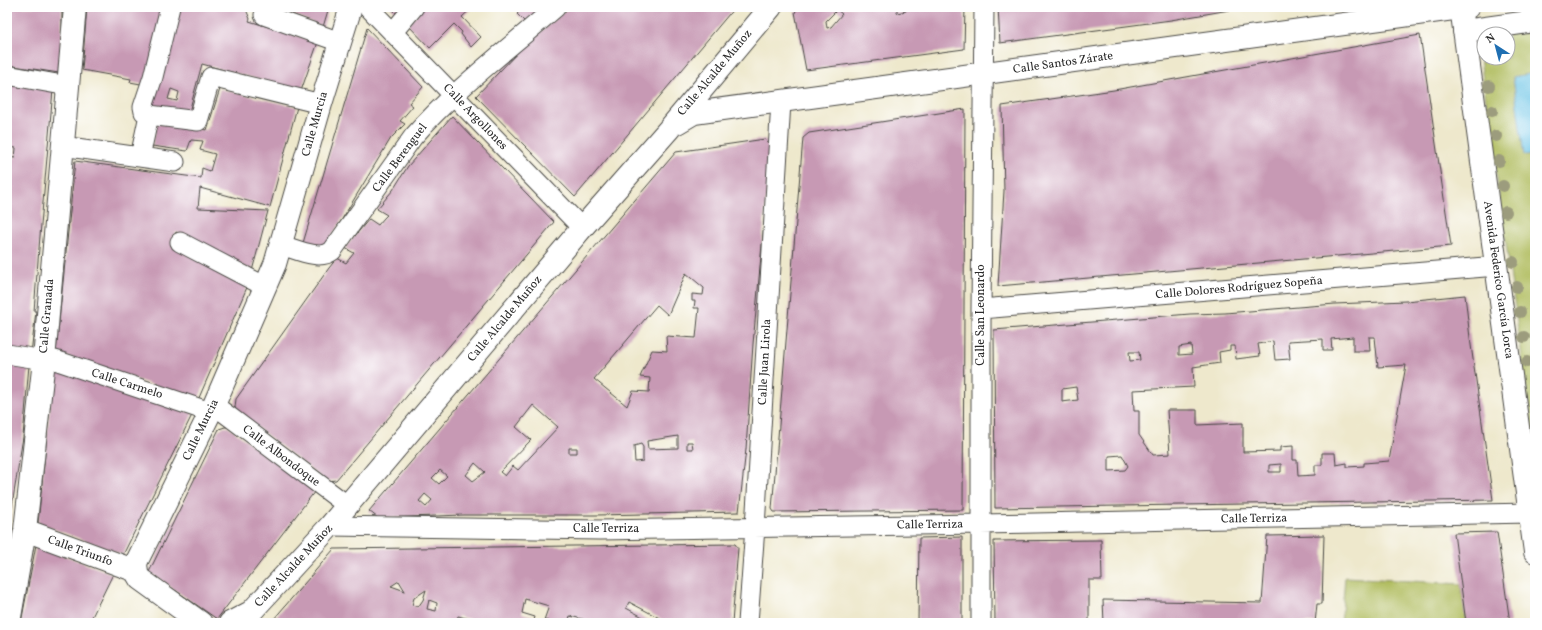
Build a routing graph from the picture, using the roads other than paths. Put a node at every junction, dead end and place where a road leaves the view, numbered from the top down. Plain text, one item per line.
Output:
1 (75, 7) edge
2 (170, 7) edge
3 (351, 7) edge
4 (368, 7) edge
5 (414, 7) edge
6 (556, 7) edge
7 (984, 7) edge
8 (770, 8) edge
9 (1463, 8) edge
10 (264, 15) dead end
11 (1535, 21) edge
12 (1464, 31) junction
13 (393, 32) junction
14 (340, 42) junction
15 (983, 74) junction
16 (7, 75) edge
17 (68, 86) junction
18 (700, 91) junction
19 (453, 95) junction
20 (781, 102) junction
21 (320, 104) junction
22 (713, 111) junction
23 (148, 115) junction
24 (669, 128) junction
25 (62, 146) junction
26 (140, 157) junction
27 (175, 162) dead end
28 (582, 228) junction
29 (180, 242) dead end
30 (281, 245) junction
31 (1496, 266) junction
32 (266, 287) junction
33 (981, 309) junction
34 (7, 354) edge
35 (44, 360) junction
36 (212, 408) junction
37 (348, 506) junction
38 (1530, 513) junction
39 (980, 524) junction
40 (330, 526) junction
41 (755, 527) junction
42 (25, 530) junction
43 (1535, 552) edge
44 (136, 571) junction
45 (9, 623) edge
46 (201, 623) edge
47 (230, 623) edge
48 (748, 623) edge
49 (981, 623) edge

1 - 17 main road, Calle Granada
2 - 23 street
3 - 14 main road, Calle Murcia
4 - 13 street, Calle Argollones
5 - 13 street
6 - 19 street, Calle Berenguel
7 - 15 street, Calle San Leonardo
8 - 18 main road, Calle Alcalde Muñoz
9 - 12 main road, Avenida Federico García Lorca
9 - 15 main road, Calle Santos Zárate
10 - 14 street
11 - 12 main road
12 - 31 main road, Avenida Federico García Lorca
13 - 19 street, Calle Argollones
14 - 21 main road, Calle Murcia
15 - 20 main road, Calle Santos Zárate
15 - 33 street, Calle San Leonardo
16 - 17 street
17 - 25 main road, Calle Granada
18 - 22 main road
18 - 24 main road, Calle Alcalde Muñoz
19 - 28 street, Calle Argollones
19 - 30 street, Calle Berenguel
20 - 22 main road, Calle Santos Zárate
20 - 41 street, Calle Juan Lirola
21 - 23 street
21 - 30 main road, Calle Murcia
22 - 24 main road, Calle Santos Zárate
23 - 26 street
24 - 28 main road, Calle Alcalde Muñoz
25 - 26 street
25 - 35 main road, Calle Granada
26 - 27 street
28 - 37 main road, Calle Alcalde Muñoz
29 - 32 street
30 - 32 main road, Calle Murcia
31 - 33 street, Calle Dolores Rodríguez Sopeña
31 - 38 main road, Avenida Federico García Lorca
32 - 36 main road, Calle Murcia
33 - 39 street, Calle San Leonardo
34 - 35 street, Calle Carmelo
35 - 36 street, Calle Carmelo
35 - 42 main road, Calle Granada
36 - 37 street, Calle Albondoque
36 - 44 main road, Calle Murcia
37 - 40 main road, Calle Alcalde Muñoz
38 - 39 street, Calle Terriza
38 - 43 main road, Avenida Federico García Lorca
39 - 41 street, Calle Terriza
39 - 49 street, Calle San Leonardo
40 - 41 street, Calle Terriza
40 - 47 main road, Calle Alcalde Muñoz
41 - 48 street, Calle Juan Lirola
42 - 44 main road, Calle Triunfo
42 - 45 main road, Calle Granada
44 - 46 main road

